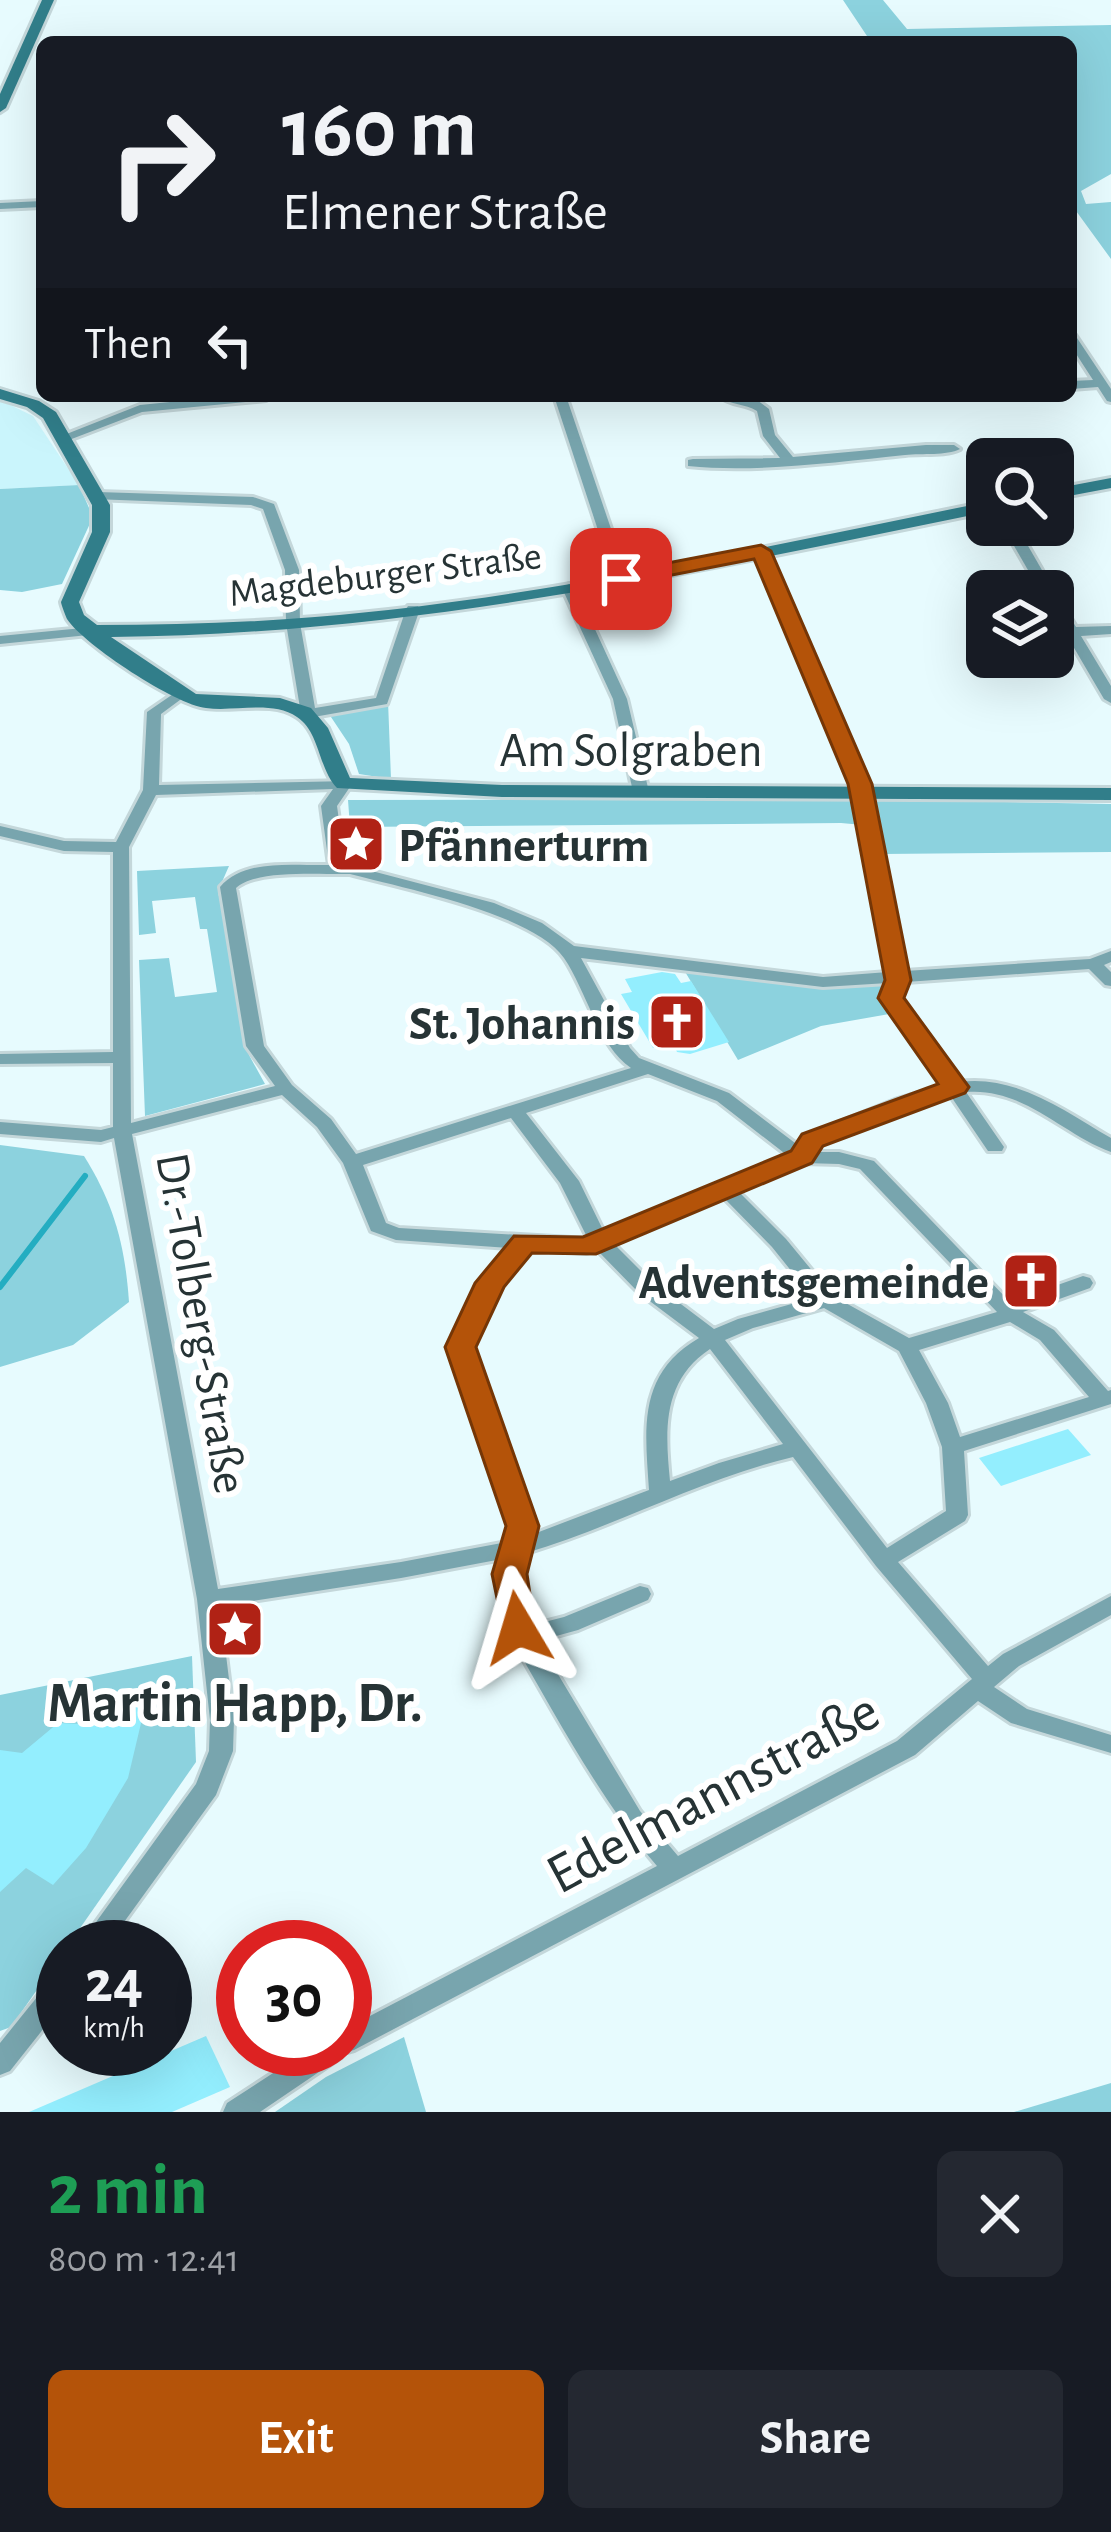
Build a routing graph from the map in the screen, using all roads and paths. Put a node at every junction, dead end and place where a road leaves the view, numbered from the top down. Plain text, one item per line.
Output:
1 (48, 0) edge
2 (0, 108) edge
3 (36, 204) edge
4 (0, 206) edge
5 (1077, 346) edge
6 (1101, 383) junction
7 (1077, 385) edge
8 (0, 394) edge
9 (1111, 398) edge
10 (208, 402) edge
11 (562, 402) edge
12 (757, 402) edge
13 (65, 437) junction
14 (954, 449) dead end
15 (789, 461) junction
16 (693, 464) dead end
17 (1111, 483) edge
18 (1074, 490) edge
19 (98, 496) junction
20 (966, 511) edge
21 (761, 551) junction
22 (621, 579) junction
23 (568, 588) junction
24 (413, 609) junction
25 (293, 623) junction
26 (1111, 630) edge
27 (93, 631) junction
28 (1074, 632) edge
29 (1074, 635) edge
30 (0, 640) edge
31 (179, 694) junction
32 (1111, 699) edge
33 (308, 714) junction
34 (344, 784) junction
35 (151, 790) junction
36 (861, 790) junction
37 (641, 792) junction
38 (1111, 794) edge
39 (0, 831) edge
40 (121, 847) junction
41 (338, 869) junction
42 (569, 951) junction
43 (1102, 960) edge
44 (898, 980) junction
45 (1111, 981) edge
46 (123, 1057) junction
47 (0, 1058) edge
48 (649, 1068) junction
49 (956, 1087) junction
50 (286, 1089) junction
51 (515, 1111) junction
52 (0, 1128) edge
53 (122, 1132) junction
54 (1111, 1146) edge
55 (994, 1147) dead end
56 (802, 1157) junction
57 (352, 1162) junction
58 (727, 1190) junction
59 (598, 1239) junction
60 (524, 1243) junction
61 (1083, 1283) dead end
62 (826, 1301) junction
63 (1007, 1311) junction
64 (713, 1338) junction
65 (907, 1346) junction
66 (1107, 1398) edge
67 (952, 1447) junction
68 (799, 1448) junction
69 (660, 1492) junction
70 (515, 1548) junction
71 (884, 1560) junction
72 (640, 1594) dead end
73 (208, 1599) junction
74 (1111, 1605) edge
75 (522, 1637) junction
76 (982, 1683) junction
77 (1111, 1744) edge
78 (676, 1870) junction
79 (111, 1920) edge
80 (36, 2018) edge
81 (372, 2028) edge
82 (0, 2063) edge
83 (291, 2076) edge
84 (237, 2112) edge

1 - 2 street
3 - 4 street
5 - 6 street
6 - 7 street
6 - 9 street
8 - 13 street
10 - 13 street
11 - 22 street
12 - 15 street
13 - 19 street
14 - 15 street
15 - 16 street
17 - 18 street
19 - 25 street
19 - 27 street
20 - 21 street, Magdeburger Straße
21 - 22 street, Magdeburger Straße
21 - 36 street
22 - 23 street, Magdeburger Straße
23 - 24 street, Magdeburger Straße
23 - 37 street
24 - 25 street, Magdeburger Straße
24 - 33 street
25 - 27 street, Magdeburger Straße
25 - 33 street
26 - 28 street
27 - 30 street, Magdeburger Straße
27 - 31 street
29 - 32 street
31 - 33 street
31 - 35 street, Dr.-Tolberg-Straße
33 - 34 street
34 - 35 street, Am Solgraben
34 - 37 street, Am Solgraben
34 - 41 street
35 - 40 street, Dr.-Tolberg-Straße
36 - 37 street, Am Solgraben
36 - 38 street, Am Solgraben
36 - 44 street
39 - 40 street
40 - 46 street, Dr.-Tolberg-Straße
41 - 42 street
41 - 50 street
42 - 44 street
42 - 48 street
43 - 44 street
43 - 45 street
44 - 49 street
46 - 47 street
46 - 53 street, Dr.-Tolberg-Straße
48 - 51 street
48 - 56 street
49 - 54 street
49 - 55 street
49 - 56 street
50 - 53 street
50 - 57 street
51 - 57 street
51 - 59 street
52 - 53 street
53 - 73 street, Dr.-Tolberg-Straße
56 - 58 street
56 - 63 street
57 - 60 street
58 - 59 street
58 - 62 street
59 - 60 street
59 - 64 street
60 - 70 street
61 - 63 street
62 - 64 street
62 - 65 street
63 - 65 street
63 - 66 street
64 - 68 street
64 - 69 street
65 - 67 street
66 - 67 street
67 - 71 street
68 - 69 street
68 - 71 street
69 - 70 street
70 - 73 street
70 - 75 street
71 - 76 street
72 - 75 street
73 - 79 street, Dr.-Tolberg-Straße
74 - 76 street, Edelmannstraße
75 - 78 street
76 - 77 street
76 - 78 street, Edelmannstraße
78 - 81 street, Edelmannstraße
80 - 82 street
83 - 84 street

